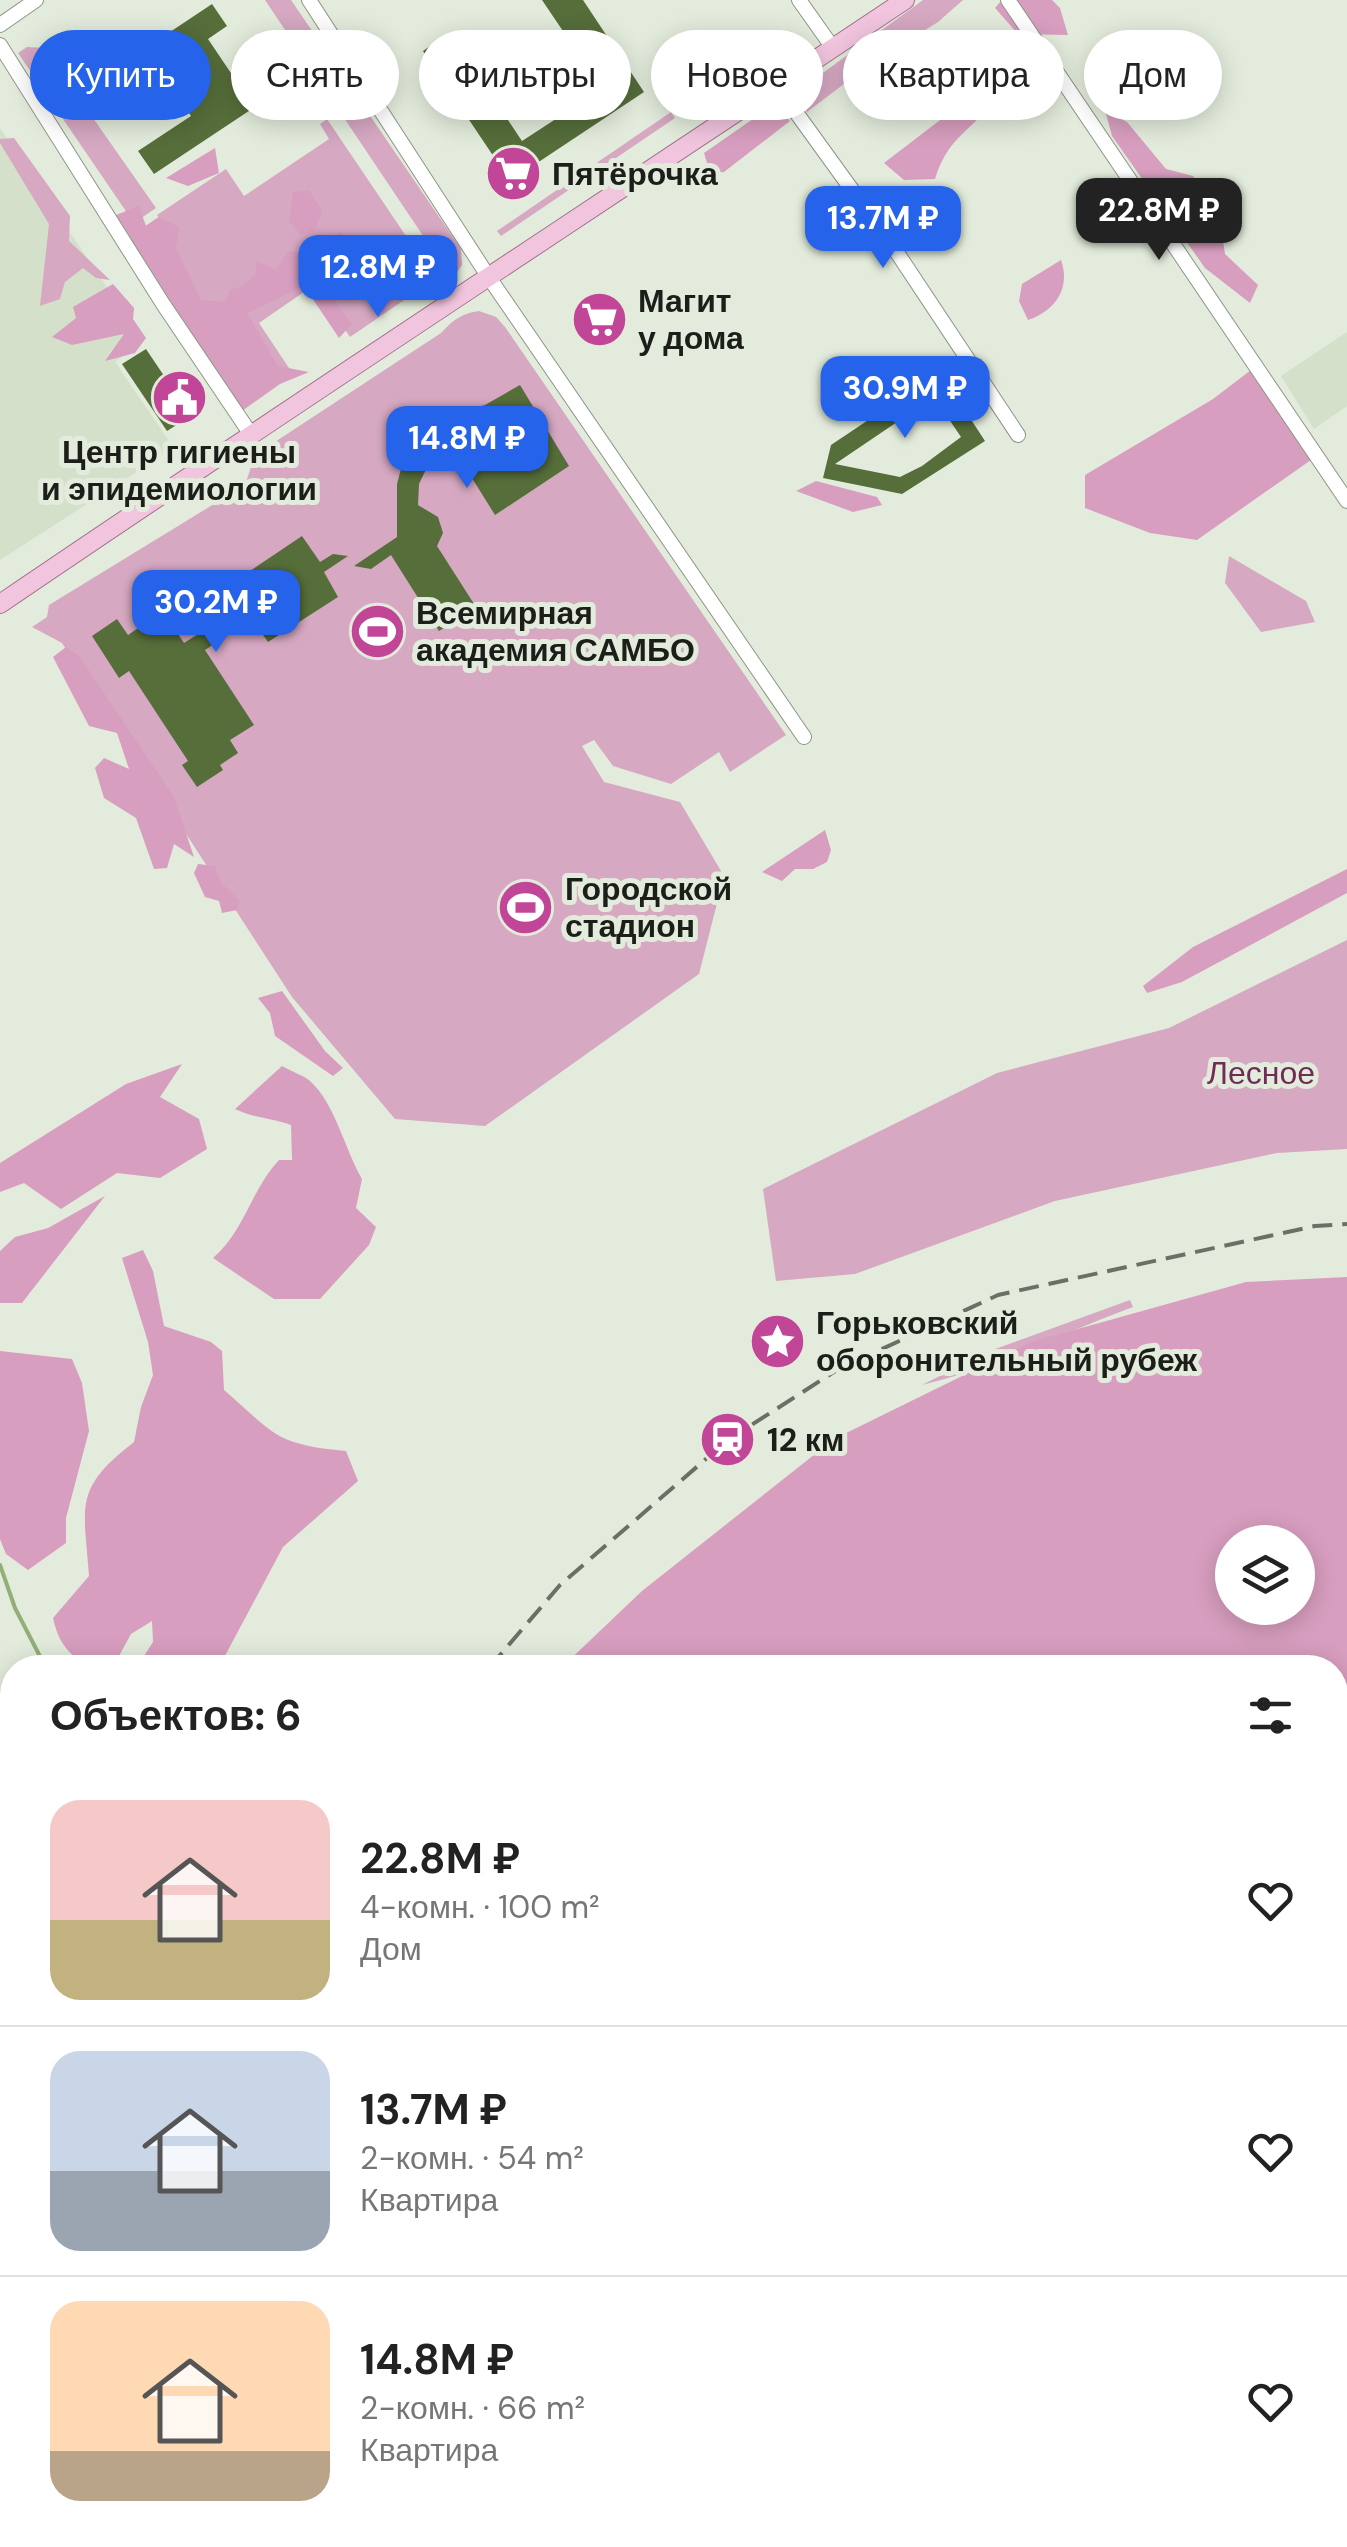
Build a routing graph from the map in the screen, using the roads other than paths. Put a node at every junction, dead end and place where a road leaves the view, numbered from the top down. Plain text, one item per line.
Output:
1 (36, 0) edge
2 (309, 0) edge
3 (799, 0) edge
4 (905, 0) edge
5 (1008, 0) edge
6 (0, 25) edge
7 (0, 45) edge
8 (833, 48) junction
9 (823, 55) edge
10 (726, 120) edge
11 (802, 120) edge
12 (488, 276) junction
13 (250, 432) junction
14 (1018, 435) dead end
15 (1347, 501) edge
16 (0, 604) edge
17 (804, 737) dead end

1 - 6 street
2 - 12 street
3 - 8 street
4 - 8 main road
5 - 15 street
7 - 13 street
8 - 9 main road
10 - 12 main road
11 - 14 street
12 - 13 main road
12 - 17 street
13 - 16 main road

